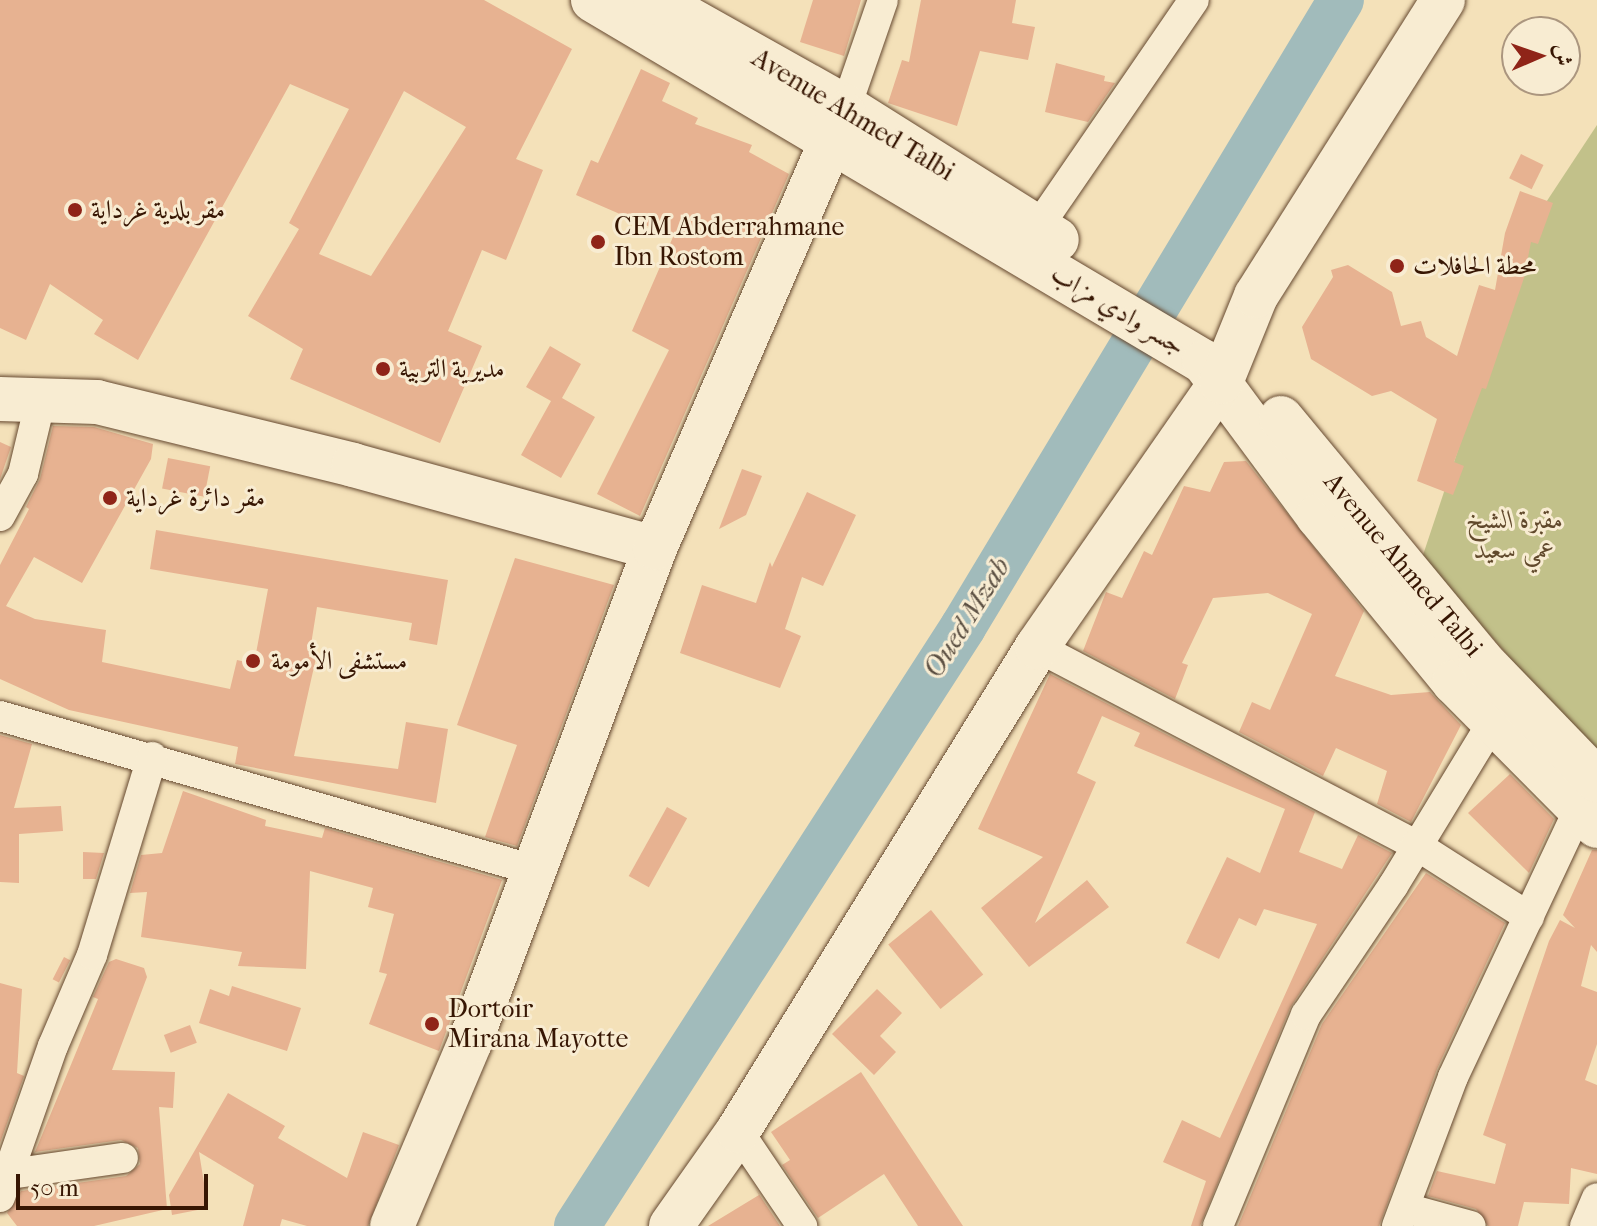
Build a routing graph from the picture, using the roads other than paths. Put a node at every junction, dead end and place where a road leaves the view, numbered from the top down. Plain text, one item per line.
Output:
1 (593, 0) edge
2 (655, 0) edge
3 (883, 0) edge
4 (1194, 0) edge
5 (1443, 0) edge
6 (838, 124) junction
7 (1039, 240) junction
8 (1219, 361) junction
9 (20, 399) edge
10 (0, 516) edge
11 (655, 548) junction
12 (1037, 647) junction
13 (1501, 708) junction
14 (0, 716) edge
15 (152, 757) junction
16 (1591, 806) edge
17 (1416, 845) junction
18 (534, 870) junction
19 (1529, 917) junction
20 (738, 1131) junction
21 (123, 1158) dead end
22 (5, 1186) edge
23 (1597, 1198) edge
24 (1401, 1217) edge
25 (392, 1226) edge
26 (671, 1226) edge
27 (802, 1226) edge
28 (1218, 1226) edge
29 (1471, 1226) edge
30 (1585, 1226) edge

1 - 6 main road
2 - 6 main road, Avenue Ahmed Talbi
3 - 6 street
4 - 7 street
5 - 8 main road
6 - 7 main road, Avenue Ahmed Talbi
6 - 11 main road
7 - 8 main road, جسر وادي مزاب
8 - 12 main road
8 - 13 main road, Avenue Ahmed Talbi
9 - 10 street
9 - 11 main road
11 - 18 main road
12 - 17 street
12 - 20 main road
13 - 16 main road, Avenue Ahmed Talbi
13 - 17 street
14 - 15 street
15 - 18 street
15 - 22 street
16 - 19 street
17 - 19 street
17 - 28 street
18 - 25 main road
19 - 24 street
20 - 26 main road
20 - 27 street
21 - 22 street
23 - 30 street
24 - 29 street

